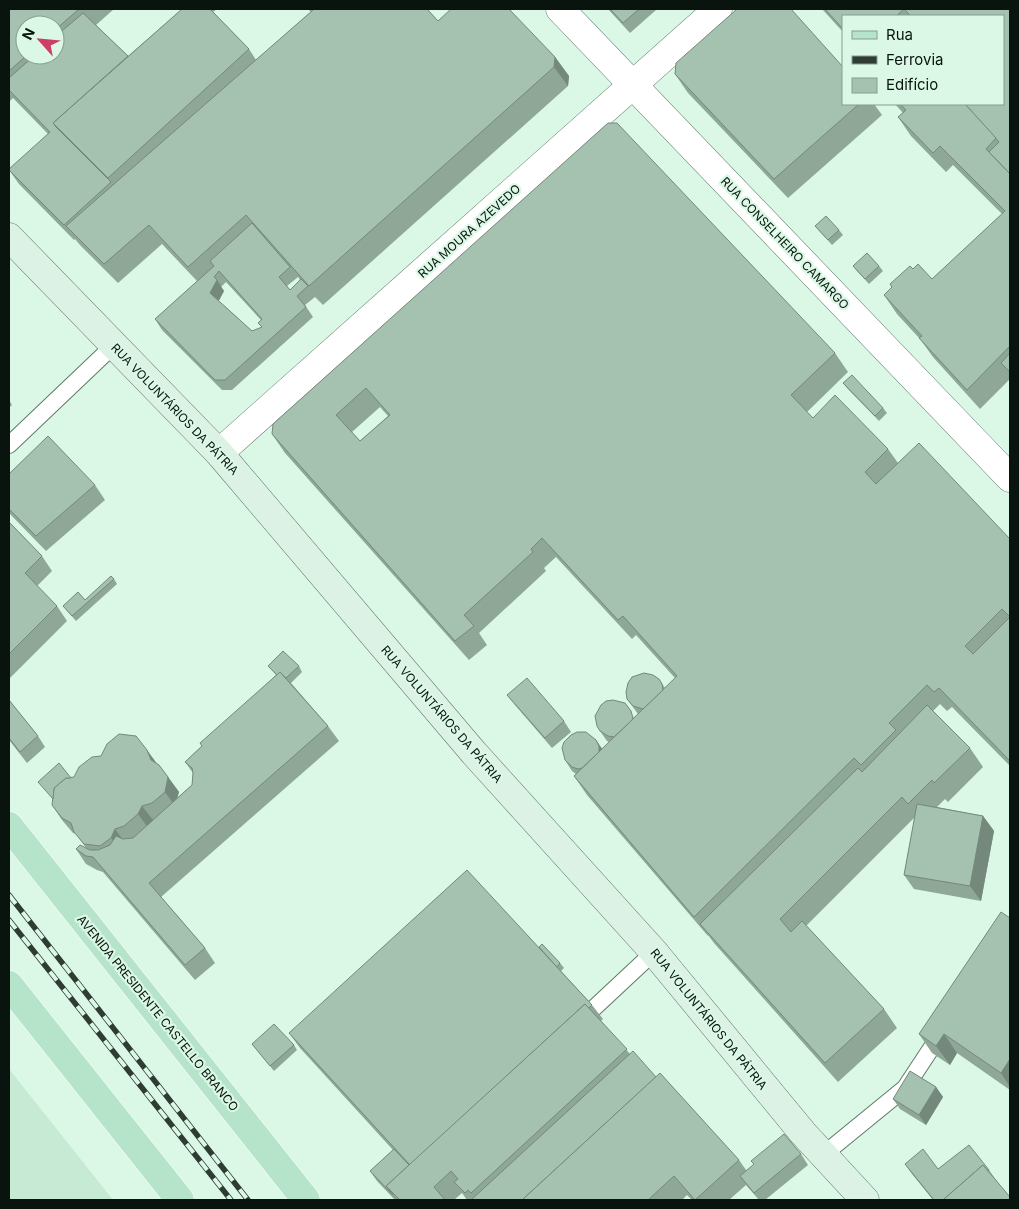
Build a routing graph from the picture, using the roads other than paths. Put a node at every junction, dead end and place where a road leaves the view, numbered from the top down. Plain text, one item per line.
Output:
1 (560, 9) edge
2 (718, 9) edge
3 (633, 84) junction
4 (9, 237) edge
5 (114, 345) junction
6 (9, 445) edge
7 (220, 452) junction
8 (1010, 478) edge
9 (9, 826) edge
10 (654, 952) junction
11 (9, 985) edge
12 (593, 1009) edge
13 (952, 1016) edge
14 (823, 1155) junction
15 (180, 1200) edge
16 (306, 1200) edge
17 (865, 1200) edge

1 - 3 street, RUA CONSELHEIRO CAMARGO
2 - 3 street, RUA MOURA AZEVEDO
3 - 7 street, RUA MOURA AZEVEDO
3 - 8 street, RUA CONSELHEIRO CAMARGO
4 - 5 main road, RUA VOLUNTÁRIOS DA PÁTRIA
5 - 6 lane
5 - 7 main road, RUA VOLUNTÁRIOS DA PÁTRIA
7 - 10 main road, RUA VOLUNTÁRIOS DA PÁTRIA
9 - 16 main road, AVENIDA PRESIDENTE CASTELLO BRANCO
10 - 12 lane
10 - 14 main road, RUA VOLUNTÁRIOS DA PÁTRIA
11 - 15 main road
13 - 14 lane
14 - 17 main road, RUA VOLUNTÁRIOS DA PÁTRIA

